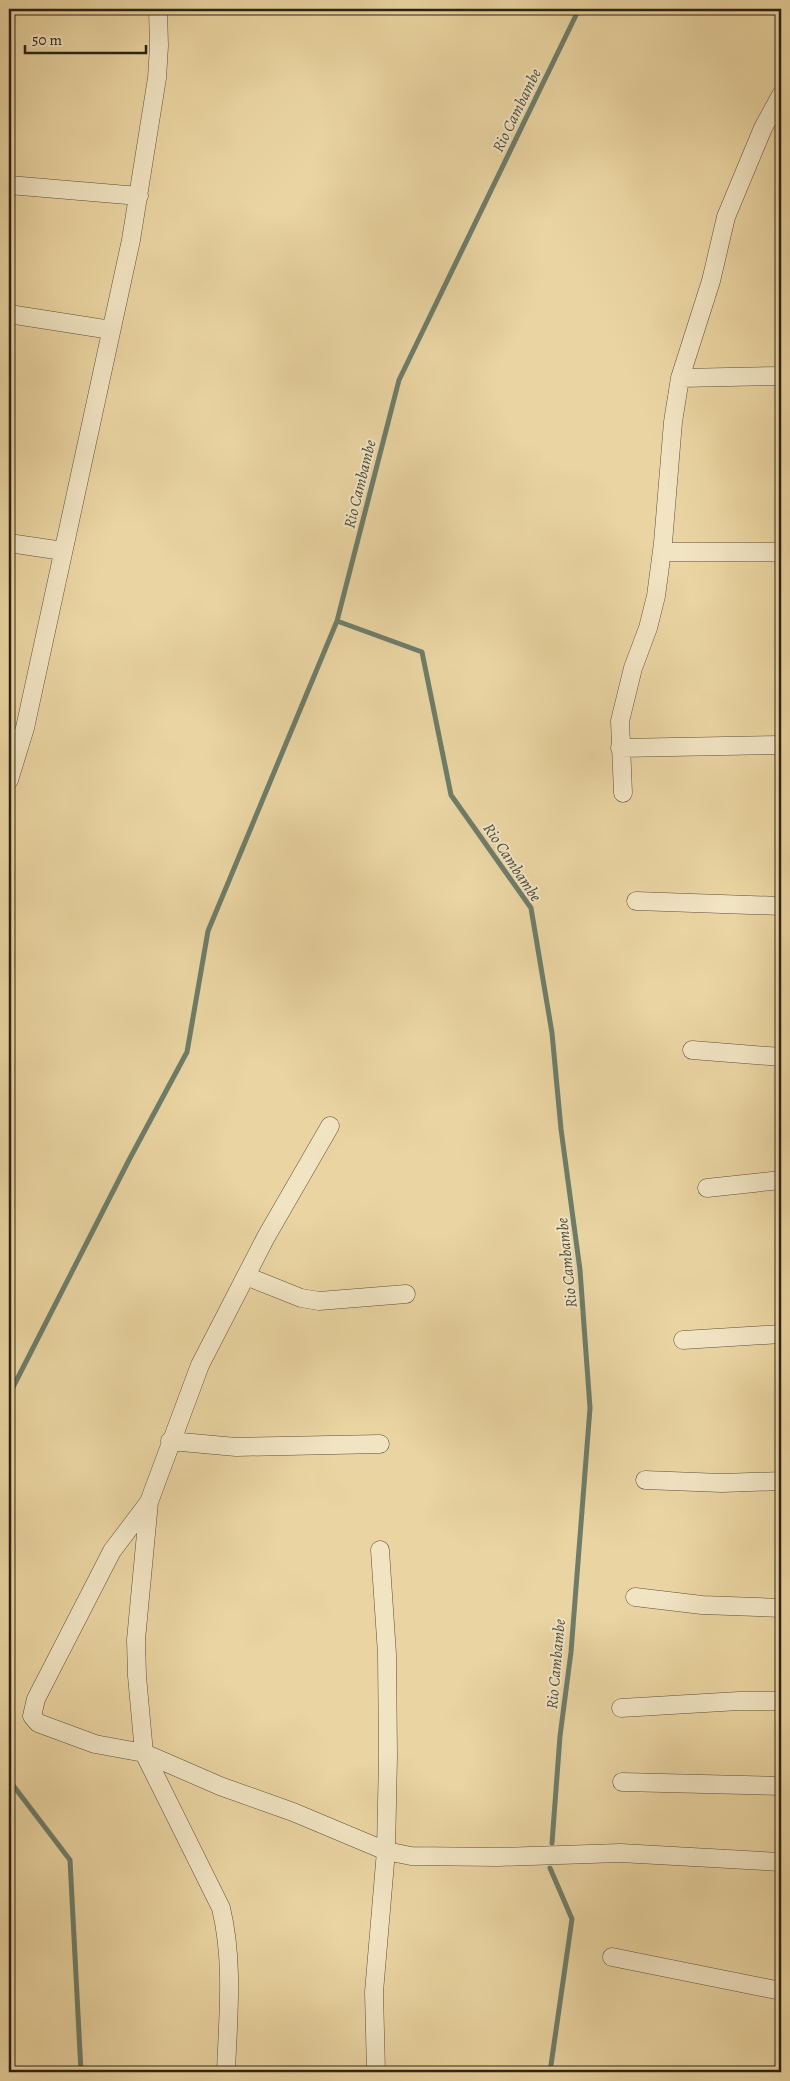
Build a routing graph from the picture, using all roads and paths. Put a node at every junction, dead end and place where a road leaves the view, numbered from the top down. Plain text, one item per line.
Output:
1 (158, 9) edge
2 (781, 94) edge
3 (9, 185) edge
4 (139, 196) junction
5 (9, 314) edge
6 (110, 330) junction
7 (781, 376) edge
8 (680, 378) junction
9 (9, 543) edge
10 (64, 551) junction
11 (662, 552) junction
12 (781, 552) edge
13 (781, 745) edge
14 (620, 748) junction
15 (9, 780) edge
16 (623, 793) dead end
17 (636, 901) dead end
18 (781, 906) edge
19 (692, 1050) dead end
20 (781, 1057) edge
21 (330, 1126) dead end
22 (781, 1180) edge
23 (707, 1188) dead end
24 (246, 1276) junction
25 (406, 1294) dead end
26 (781, 1334) edge
27 (683, 1340) dead end
28 (170, 1442) junction
29 (380, 1444) dead end
30 (645, 1480) dead end
31 (781, 1480) edge
32 (149, 1502) junction
33 (380, 1550) dead end
34 (635, 1597) dead end
35 (781, 1608) edge
36 (781, 1702) edge
37 (621, 1708) dead end
38 (144, 1753) junction
39 (622, 1782) dead end
40 (781, 1786) edge
41 (386, 1851) junction
42 (781, 1862) edge
43 (612, 1957) dead end
44 (781, 1991) edge
45 (226, 2072) edge
46 (376, 2072) edge

1 - 4 street
2 - 8 street
3 - 4 street
4 - 6 street
5 - 6 street
6 - 10 street
7 - 8 street
8 - 11 street
9 - 10 street
10 - 15 street
11 - 12 street
11 - 14 street
13 - 14 street
14 - 16 street
17 - 18 street
19 - 20 street
21 - 24 street
22 - 23 street
24 - 25 street
24 - 28 street
26 - 27 street
28 - 29 street
28 - 32 street
30 - 31 street
32 - 38 street
32 - 38 street
33 - 41 street
34 - 35 street
36 - 37 street
38 - 41 street
38 - 45 street
39 - 40 street
41 - 42 street
41 - 46 street
43 - 44 street

